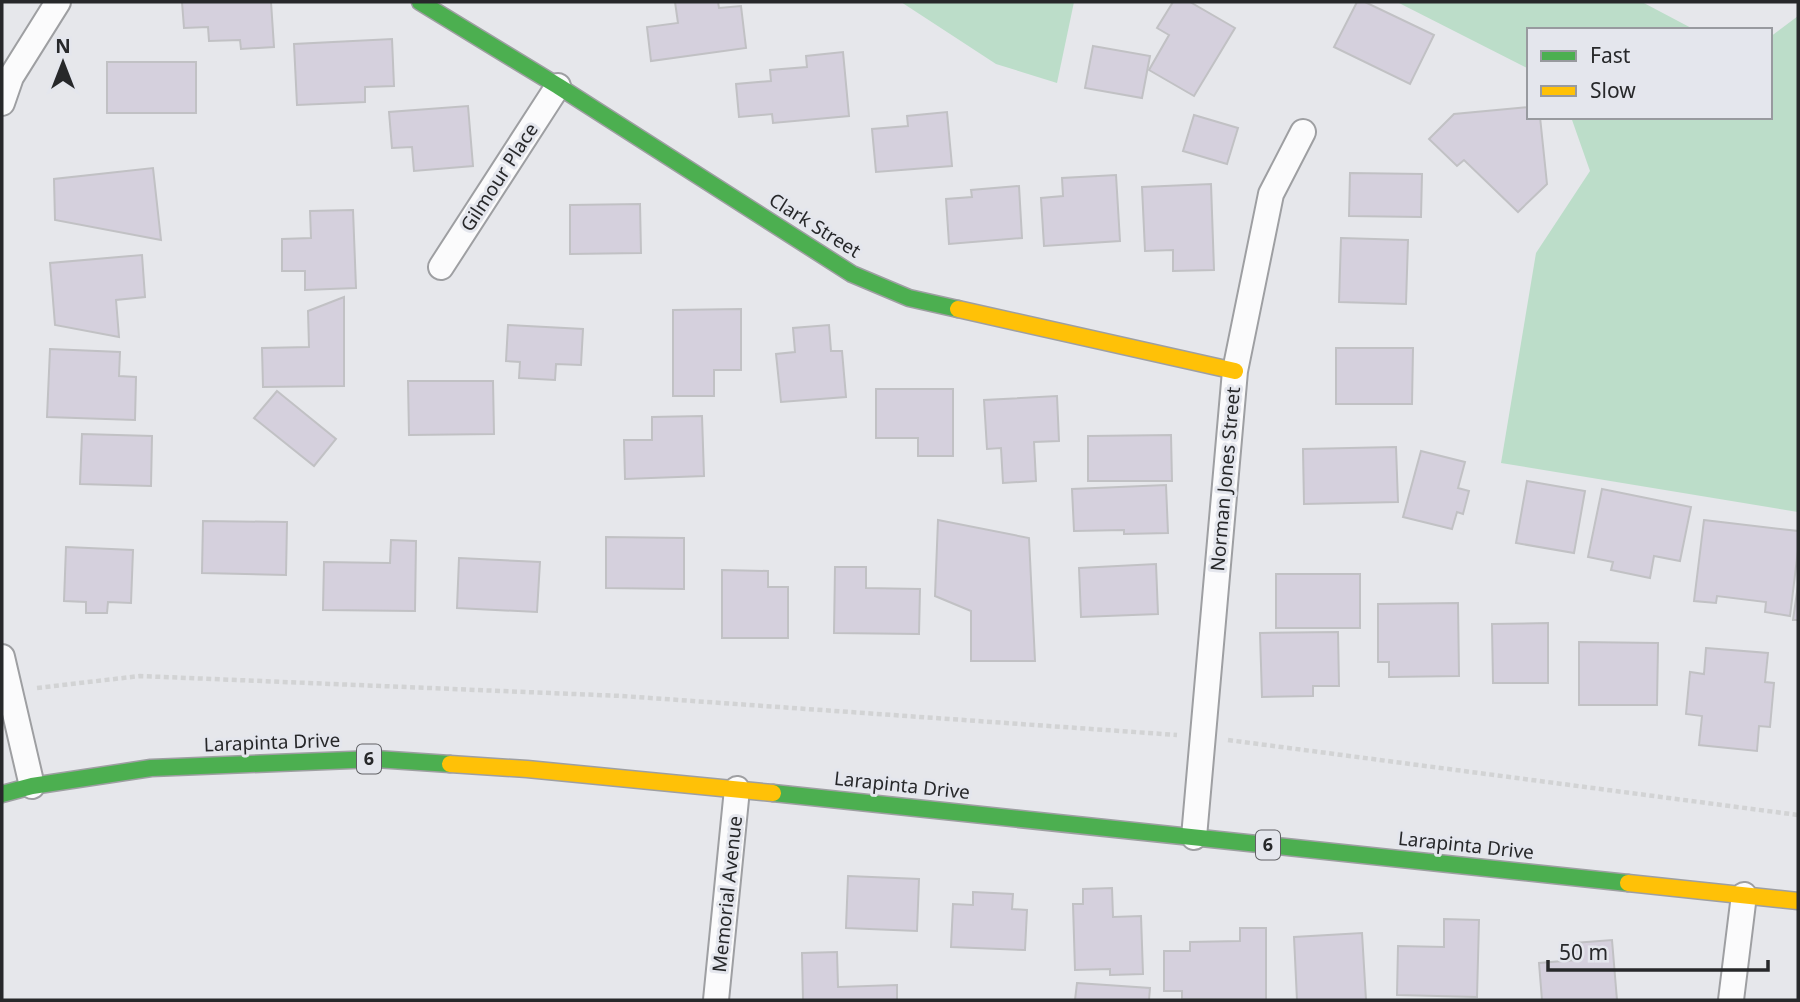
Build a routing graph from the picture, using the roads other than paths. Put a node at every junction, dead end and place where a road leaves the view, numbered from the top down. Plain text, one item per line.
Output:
1 (58, 2) edge
2 (420, 2) edge
3 (558, 86) junction
4 (2, 103) edge
5 (1303, 132) dead end
6 (441, 267) dead end
7 (1235, 371) junction
8 (2, 657) edge
9 (32, 786) junction
10 (737, 789) junction
11 (2, 794) edge
12 (1194, 837) junction
13 (1744, 895) junction
14 (1798, 901) edge
15 (716, 1000) edge
16 (1731, 1000) edge

1 - 4 street
2 - 3 main road, Clark Street
3 - 6 street, Gilmour Place
3 - 7 main road, Clark Street
5 - 7 street, Norman Jones Street
7 - 12 street, Norman Jones Street
8 - 9 street
9 - 10 main road, Larapinta Drive / 6
9 - 11 main road, Larapinta Drive / 6
10 - 12 main road, Larapinta Drive / 6
10 - 15 street, Memorial Avenue
12 - 13 main road, Larapinta Drive / 6
13 - 14 main road, Larapinta Drive / 6
13 - 16 street

